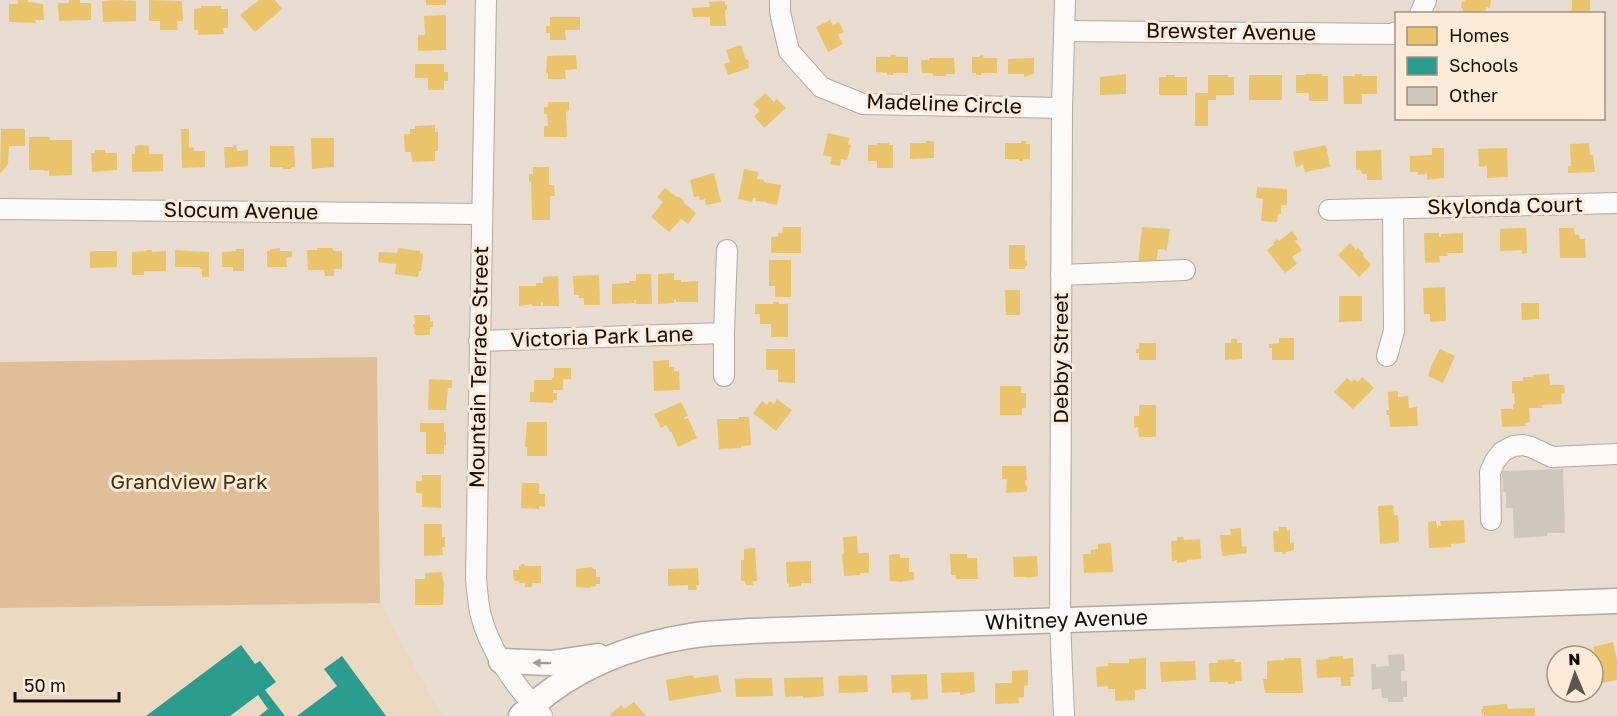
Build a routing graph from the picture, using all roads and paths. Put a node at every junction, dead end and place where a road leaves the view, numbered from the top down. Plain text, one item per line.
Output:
1 (486, 0) edge
2 (780, 0) edge
3 (1065, 0) edge
4 (1065, 31) junction
5 (1395, 33) edge
6 (1062, 108) junction
7 (1617, 203) edge
8 (0, 209) edge
9 (1394, 209) junction
10 (1329, 210) dead end
11 (481, 214) junction
12 (727, 250) dead end
13 (1185, 270) dead end
14 (1061, 275) junction
15 (724, 333) junction
16 (479, 341) junction
17 (1387, 356) dead end
18 (724, 376) dead end
19 (1617, 454) edge
20 (1491, 520) dead end
21 (1617, 602) edge
22 (1060, 621) junction
23 (621, 653) junction
24 (501, 661) junction
25 (532, 712) edge
26 (1064, 716) edge

1 - 11 street, Mountain Terrace Street
2 - 6 street, Madeline Circle
3 - 4 street, Debby Street
4 - 5 street, Brewster Avenue
4 - 6 street, Debby Street
6 - 14 street, Debby Street
7 - 9 street, Skylonda Court
8 - 11 street, Slocum Avenue
9 - 10 street, Skylonda Court
9 - 17 street
11 - 16 street, Mountain Terrace Street
12 - 15 street, Victoria Park Lane
13 - 14 street
14 - 22 street, Debby Street
15 - 16 street, Victoria Park Lane
15 - 18 street, Victoria Park Lane
16 - 24 street, Mountain Terrace Street
19 - 20 street
21 - 22 main road, Whitney Avenue
22 - 23 main road, Whitney Avenue
22 - 26 street, Debby Street
23 -> 24 main road
23 - 25 main road, Whitney Avenue
24 - 25 street, Mountain Terrace Street

